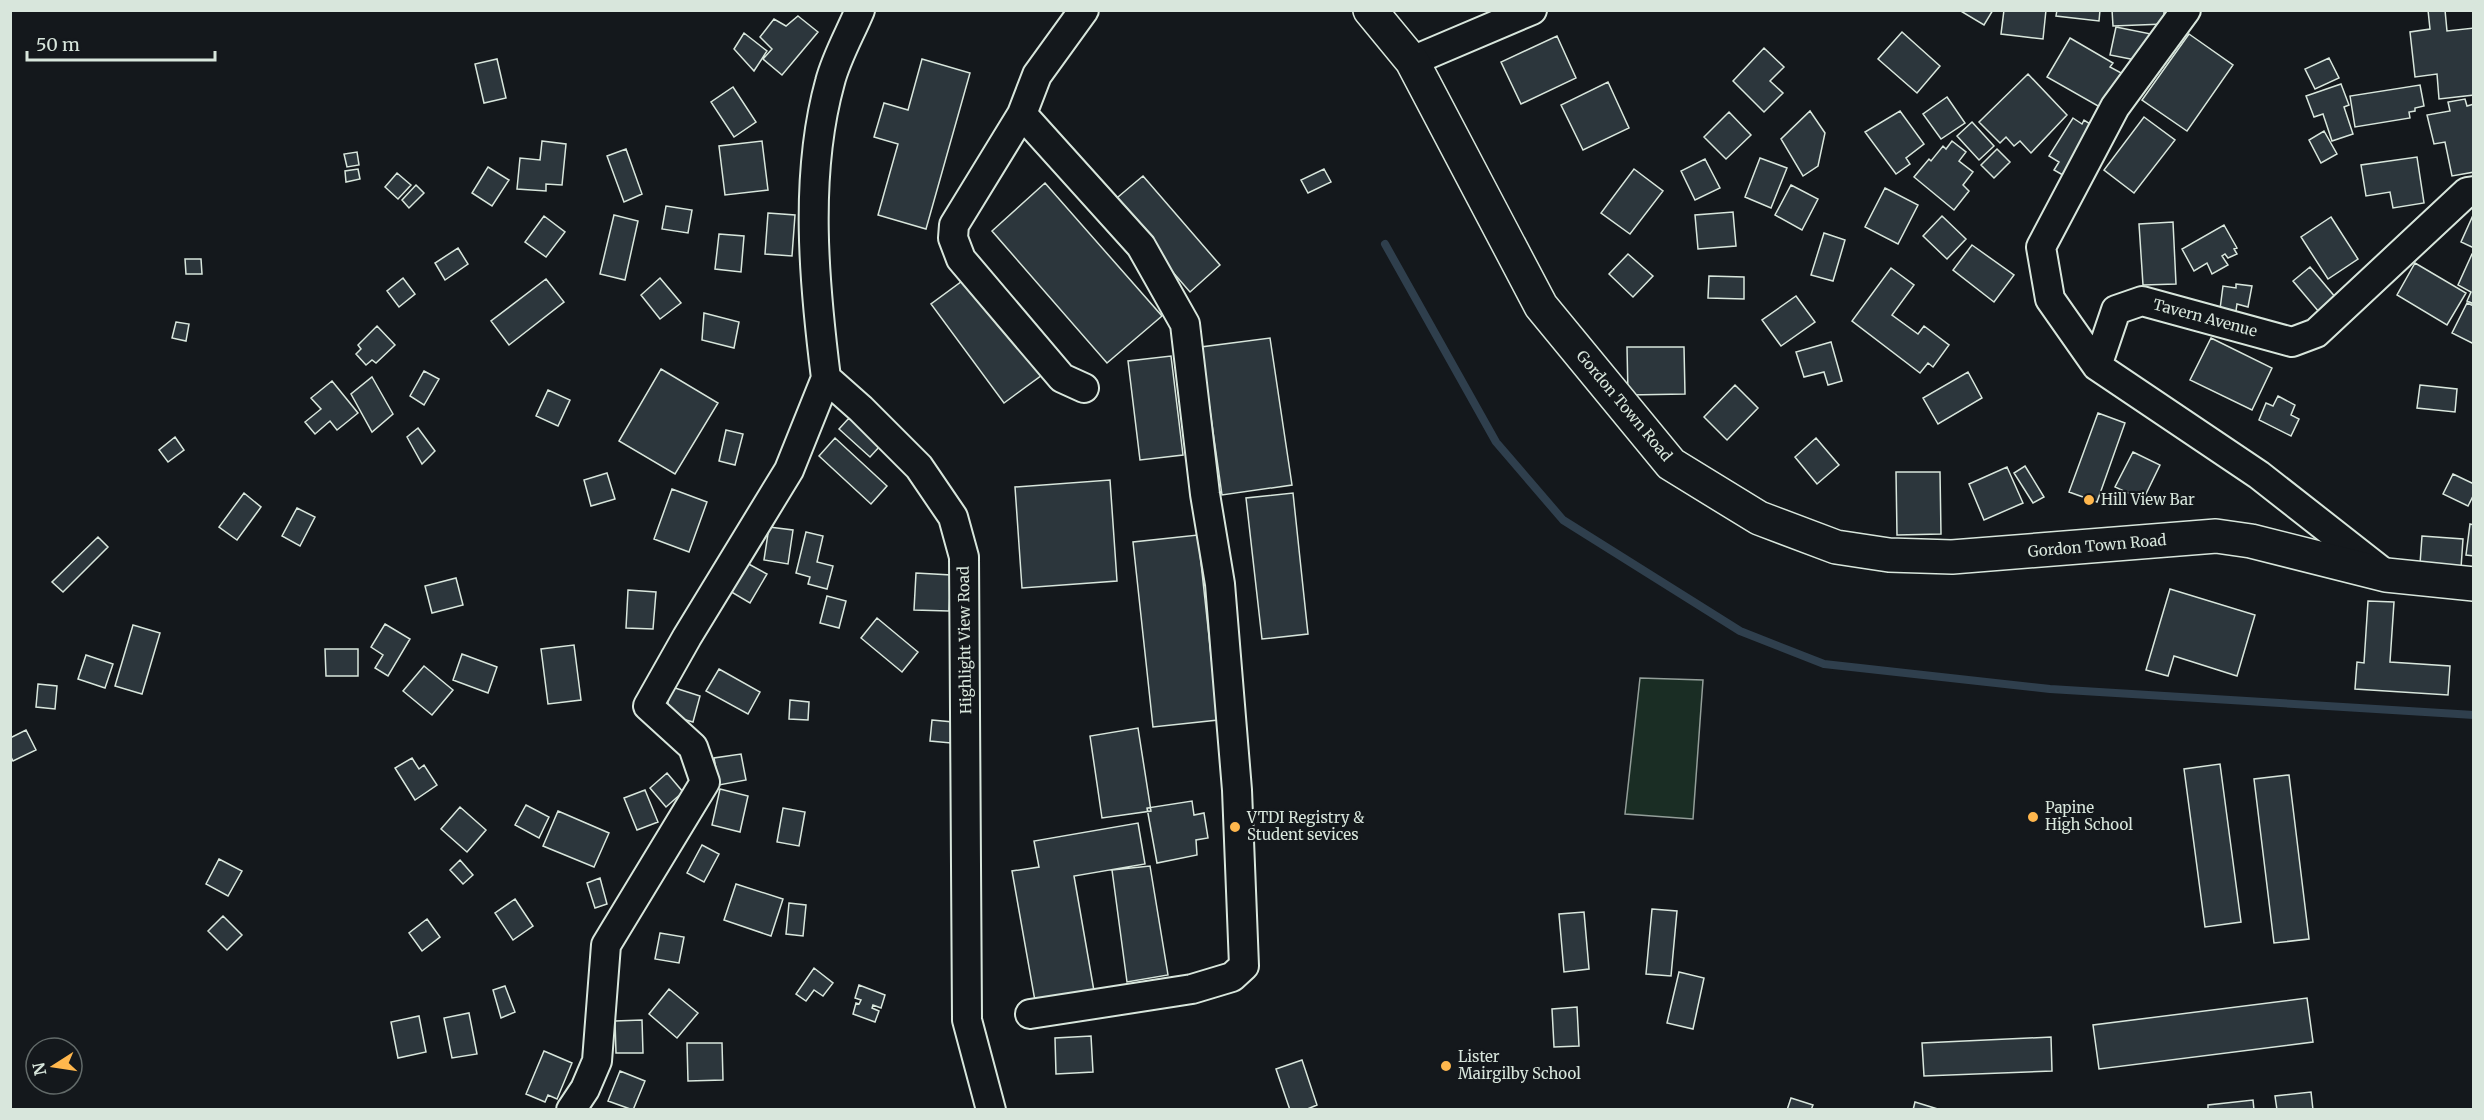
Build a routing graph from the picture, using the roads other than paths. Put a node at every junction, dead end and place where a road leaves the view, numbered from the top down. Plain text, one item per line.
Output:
1 (860, 10) edge
2 (1084, 10) edge
3 (1370, 10) edge
4 (1532, 10) edge
5 (2186, 10) edge
6 (1412, 61) junction
7 (1022, 114) junction
8 (2474, 191) edge
9 (2097, 366) junction
10 (826, 378) junction
11 (1084, 388) dead end
12 (2386, 575) junction
13 (2474, 584) edge
14 (1030, 1014) dead end
15 (571, 1110) edge
16 (992, 1110) edge

1 - 10 street
2 - 7 street
3 - 6 main road, Gordon Town Road
4 - 6 street
5 - 9 street
6 - 12 main road, Gordon Town Road
7 - 11 street
7 - 14 street
8 - 9 street, Tavern Avenue
9 - 12 street
10 - 15 street
10 - 16 street, Highlight View Road
12 - 13 main road, Gordon Town Road

